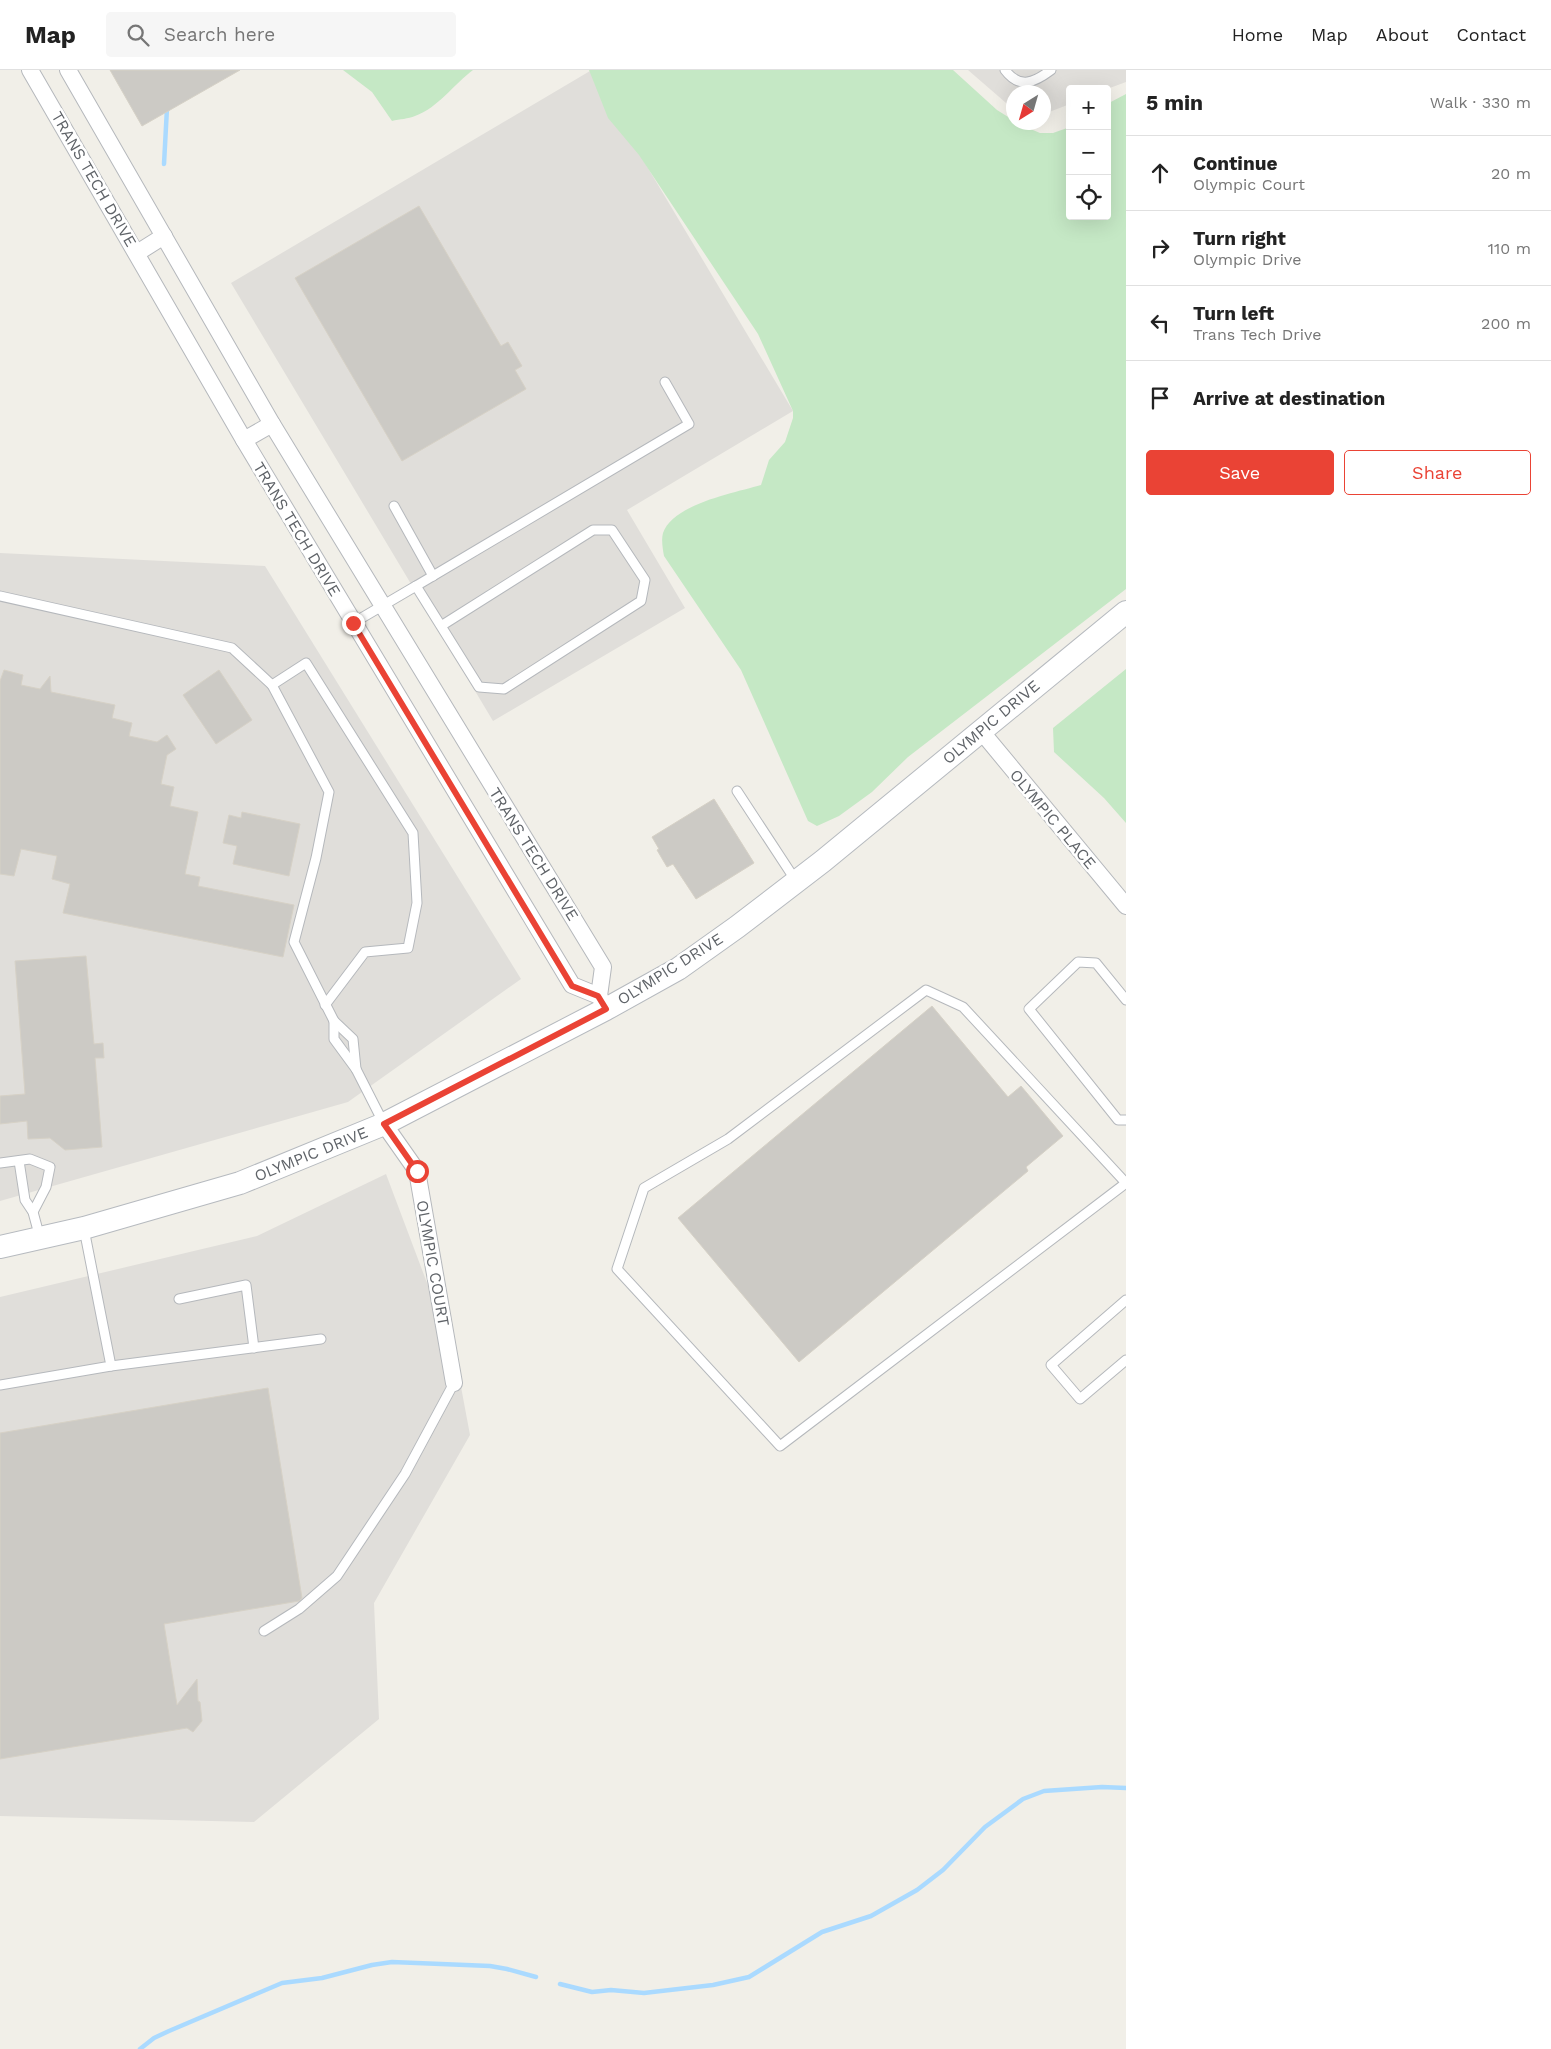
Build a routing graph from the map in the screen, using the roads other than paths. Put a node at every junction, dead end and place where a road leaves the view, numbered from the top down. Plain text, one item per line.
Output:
1 (30, 70) edge
2 (68, 70) edge
3 (1005, 70) edge
4 (1051, 70) edge
5 (164, 236) junction
6 (137, 253) junction
7 (665, 382) dead end
8 (272, 424) junction
9 (244, 440) junction
10 (394, 506) dead end
11 (433, 576) junction
12 (416, 586) junction
13 (0, 596) edge
14 (382, 606) junction
15 (1126, 612) edge
16 (353, 623) junction
17 (441, 626) junction
18 (272, 685) junction
19 (981, 731) junction
20 (737, 791) dead end
21 (796, 882) junction
22 (1126, 906) edge
23 (1126, 1000) edge
24 (602, 1002) junction
25 (325, 1004) junction
26 (334, 1021) junction
27 (356, 1069) junction
28 (1126, 1120) edge
29 (384, 1124) junction
30 (19, 1161) junction
31 (0, 1163) edge
32 (1126, 1183) edge
33 (33, 1212) junction
34 (84, 1228) junction
35 (40, 1238) junction
36 (0, 1247) edge
37 (179, 1299) dead end
38 (1126, 1300) edge
39 (321, 1339) dead end
40 (254, 1348) junction
41 (1126, 1360) edge
42 (111, 1366) junction
43 (454, 1382) joint
44 (0, 1385) edge
45 (264, 1631) dead end

1 - 6 street, TRANS TECH DRIVE
2 - 5 street, TRANS TECH DRIVE
3 - 4 lane
5 - 6 street
5 - 8 street, TRANS TECH DRIVE
6 - 9 street, TRANS TECH DRIVE
7 - 11 lane
8 - 9 street
8 - 14 street, TRANS TECH DRIVE
9 - 16 street, TRANS TECH DRIVE
10 - 11 lane
11 - 12 lane
12 - 14 lane
12 - 17 lane
13 - 18 lane
14 - 16 lane
14 - 24 street, TRANS TECH DRIVE
15 - 19 street, OLYMPIC DRIVE
16 - 24 street, TRANS TECH DRIVE
17 - 17 lane
18 - 25 lane
18 - 25 lane
19 - 21 street, OLYMPIC DRIVE
19 - 22 street, OLYMPIC PLACE
20 - 21 lane
21 - 24 street, OLYMPIC DRIVE
23 - 28 lane
24 - 29 street, OLYMPIC DRIVE
25 - 26 lane
26 - 27 lane
26 - 27 lane
27 - 29 lane
29 - 34 street, OLYMPIC DRIVE
29 - 43 street, OLYMPIC COURT
30 - 31 lane
30 - 33 lane
30 - 33 lane
32 - 32 lane
33 - 35 lane
34 - 35 street, OLYMPIC DRIVE
34 - 42 lane
35 - 36 street, OLYMPIC DRIVE
37 - 40 lane
38 - 41 lane
39 - 40 lane
40 - 42 lane
42 - 44 lane
43 - 45 lane

